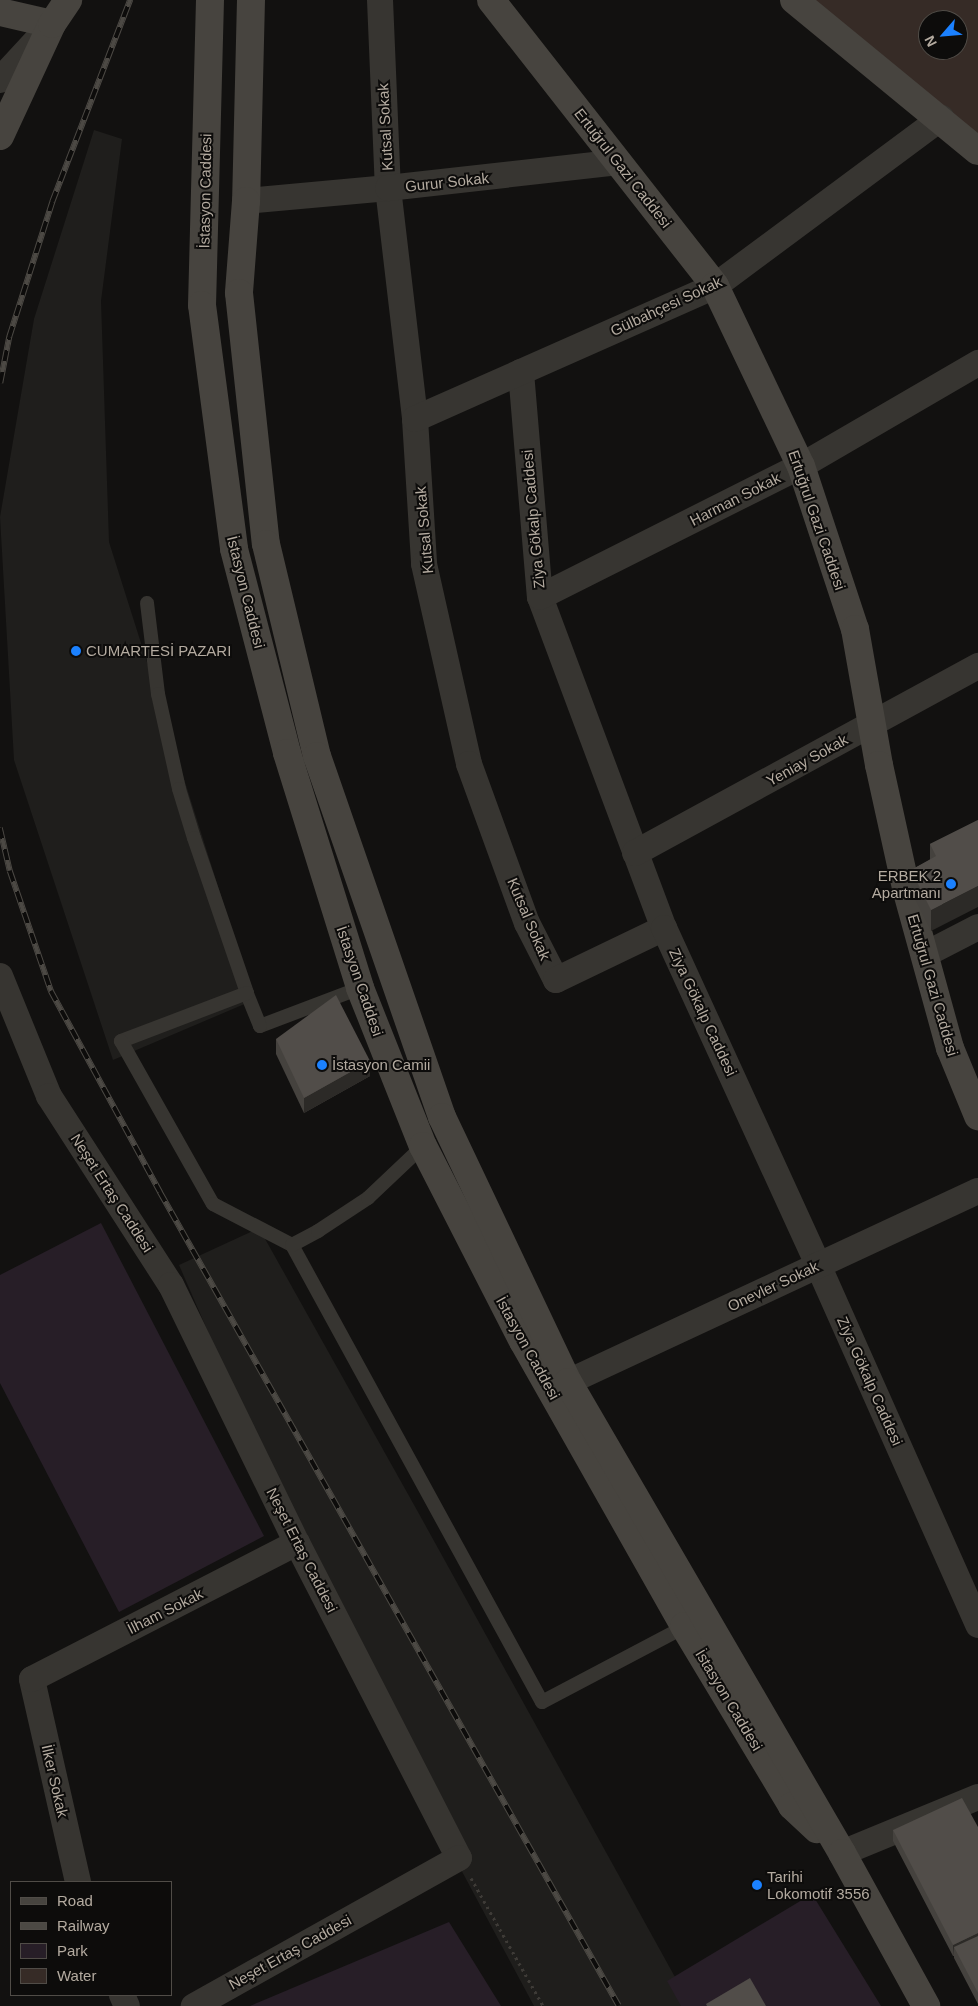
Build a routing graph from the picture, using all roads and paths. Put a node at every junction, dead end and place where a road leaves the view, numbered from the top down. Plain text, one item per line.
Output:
1 (68, 0) edge
2 (210, 0) edge
3 (251, 0) edge
4 (380, 0) edge
5 (492, 0) edge
6 (794, 0) edge
7 (0, 12) edge
8 (52, 24) junction
9 (4, 69) edge
10 (941, 118) junction
11 (0, 136) edge
12 (978, 151) edge
13 (619, 162) junction
14 (388, 188) junction
15 (246, 201) junction
16 (715, 286) junction
17 (978, 363) edge
18 (521, 372) junction
19 (415, 419) junction
20 (801, 466) junction
21 (540, 597) junction
22 (147, 603) dead end
23 (978, 666) edge
24 (873, 723) junction
25 (636, 853) junction
26 (978, 927) edge
27 (664, 928) junction
28 (924, 955) junction
29 (0, 976) edge
30 (360, 988) junction
31 (247, 993) junction
32 (978, 1116) edge
33 (423, 1146) junction
34 (978, 1191) edge
35 (292, 1245) junction
36 (818, 1265) junction
37 (568, 1382) junction
38 (297, 1543) junction
39 (694, 1621) junction
40 (978, 1625) edge
41 (32, 1680) joint
42 (978, 1797) edge
43 (842, 1853) junction
44 (459, 1858) junction
45 (78, 1881) edge
46 (194, 2006) edge
47 (543, 2006) edge
48 (926, 2006) edge

1 - 8 street
2 - 30 street, İstasyon Caddesi
3 - 15 street, İstasyon Caddesi
4 - 14 street, Kutsal Sokak
5 - 13 street, Ertuğrul Gazi Caddesi
6 - 10 street
7 - 8 street
8 - 9 street
8 - 11 street
10 - 12 street
10 - 16 street, Gülbahçesi Sokak
13 - 14 street, Gurur Sokak
13 - 16 street, Ertuğrul Gazi Caddesi
14 - 15 street, Gurur Sokak
14 - 19 street, Kutsal Sokak
15 - 37 street, İstasyon Caddesi
16 - 18 street, Gülbahçesi Sokak
16 - 20 street, Ertuğrul Gazi Caddesi
17 - 20 street, Harman Sokak
18 - 19 street, Gülbahçesi Sokak
18 - 21 street, Ziya Gökalp Caddesi
19 - 27 street, Kutsal Sokak
20 - 21 street, Harman Sokak
20 - 24 street, Ertuğrul Gazi Caddesi
21 - 25 street, Ziya Gökalp Caddesi
22 - 31 lane
23 - 24 street, Yeniay Sokak
24 - 25 street, Yeniay Sokak
24 - 28 street, Ertuğrul Gazi Caddesi
25 - 27 street, Ziya Gökalp Caddesi
26 - 28 street
27 - 36 street, Ziya Gökalp Caddesi
28 - 32 street, Ertuğrul Gazi Caddesi
29 - 38 street, Neşet Ertaş Caddesi
30 - 31 lane
30 - 33 street, İstasyon Caddesi
31 - 35 lane
33 - 35 lane
33 - 39 street, İstasyon Caddesi
34 - 36 street, Onevler Sokak
35 - 39 lane
36 - 37 street, Onevler Sokak
36 - 40 street, Ziya Gökalp Caddesi
37 - 39 street, İstasyon Caddesi
38 - 41 street, İlham Sokak
38 - 44 street, Neşet Ertaş Caddesi
39 - 43 street, İstasyon Caddesi
41 - 45 street, İlker Sokak
42 - 43 street
43 - 48 street, İstasyon Caddesi
44 - 46 street, Neşet Ertaş Caddesi
44 - 47 path

